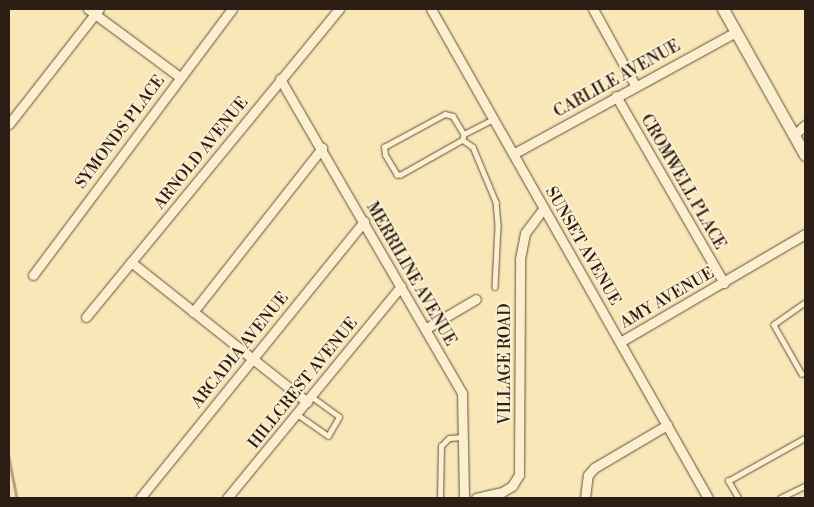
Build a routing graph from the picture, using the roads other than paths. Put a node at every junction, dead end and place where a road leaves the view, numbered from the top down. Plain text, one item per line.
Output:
1 (232, 9) edge
2 (338, 9) edge
3 (431, 9) edge
4 (593, 9) edge
5 (723, 9) edge
6 (94, 10) edge
7 (736, 32) junction
8 (180, 76) junction
9 (280, 79) junction
10 (636, 85) junction
11 (616, 96) junction
12 (493, 119) junction
13 (9, 124) edge
14 (805, 125) edge
15 (464, 134) junction
16 (794, 135) junction
17 (463, 140) junction
18 (322, 148) junction
19 (513, 154) junction
20 (805, 156) edge
21 (544, 208) junction
22 (364, 221) junction
23 (805, 234) edge
24 (131, 262) junction
25 (32, 274) dead end
26 (724, 283) junction
27 (401, 286) junction
28 (495, 287) dead end
29 (476, 299) dead end
30 (805, 303) edge
31 (193, 312) junction
32 (86, 317) dead end
33 (425, 329) junction
34 (620, 342) junction
35 (252, 359) junction
36 (805, 374) edge
37 (309, 400) junction
38 (297, 414) junction
39 (667, 425) junction
40 (464, 437) junction
41 (805, 438) edge
42 (805, 486) edge
43 (140, 498) edge
44 (228, 498) edge
45 (440, 498) edge
46 (464, 498) edge
47 (476, 498) edge
48 (585, 498) edge
49 (708, 498) edge
50 (738, 498) edge
51 (780, 498) edge

1 - 8 street, SYMONDS PLACE
2 - 9 street, ARNOLD AVENUE
3 - 12 street, SUNSET AVENUE
4 - 10 street
5 - 7 main road
6 - 8 street
6 - 13 street
7 - 10 street, CARLILE AVENUE
7 - 16 main road
8 - 25 street, SYMONDS PLACE
9 - 18 street, MERRILINE AVENUE
9 - 24 street, ARNOLD AVENUE
10 - 11 street, CARLILE AVENUE
11 - 19 street, CARLILE AVENUE
11 - 26 street, CROMWELL PLACE
12 - 15 lane
12 - 19 street, SUNSET AVENUE
14 - 16 street
15 - 17 lane
15 - 17 lane
16 - 20 main road
17 - 28 lane
18 - 22 street, MERRILINE AVENUE
18 - 31 street
19 - 21 street, SUNSET AVENUE
21 - 34 street, SUNSET AVENUE
21 - 47 street, VILLAGE ROAD
22 - 27 street, MERRILINE AVENUE
22 - 35 street, ARCADIA AVENUE
23 - 26 street, AMY AVENUE
24 - 31 street
24 - 32 street, ARNOLD AVENUE
26 - 34 street, AMY AVENUE
27 - 33 street, MERRILINE AVENUE
27 - 37 street, HILLCREST AVENUE
29 - 33 street
30 - 36 lane
31 - 35 street
33 - 40 street, MERRILINE AVENUE
34 - 39 street, SUNSET AVENUE
35 - 37 street
35 - 43 street, ARCADIA AVENUE
37 - 38 street, HILLCREST AVENUE
37 - 38 lane
38 - 44 street, HILLCREST AVENUE
39 - 48 street
39 - 49 street, SUNSET AVENUE
40 - 45 lane
40 - 46 street, MERRILINE AVENUE
41 - 50 lane
42 - 51 lane

